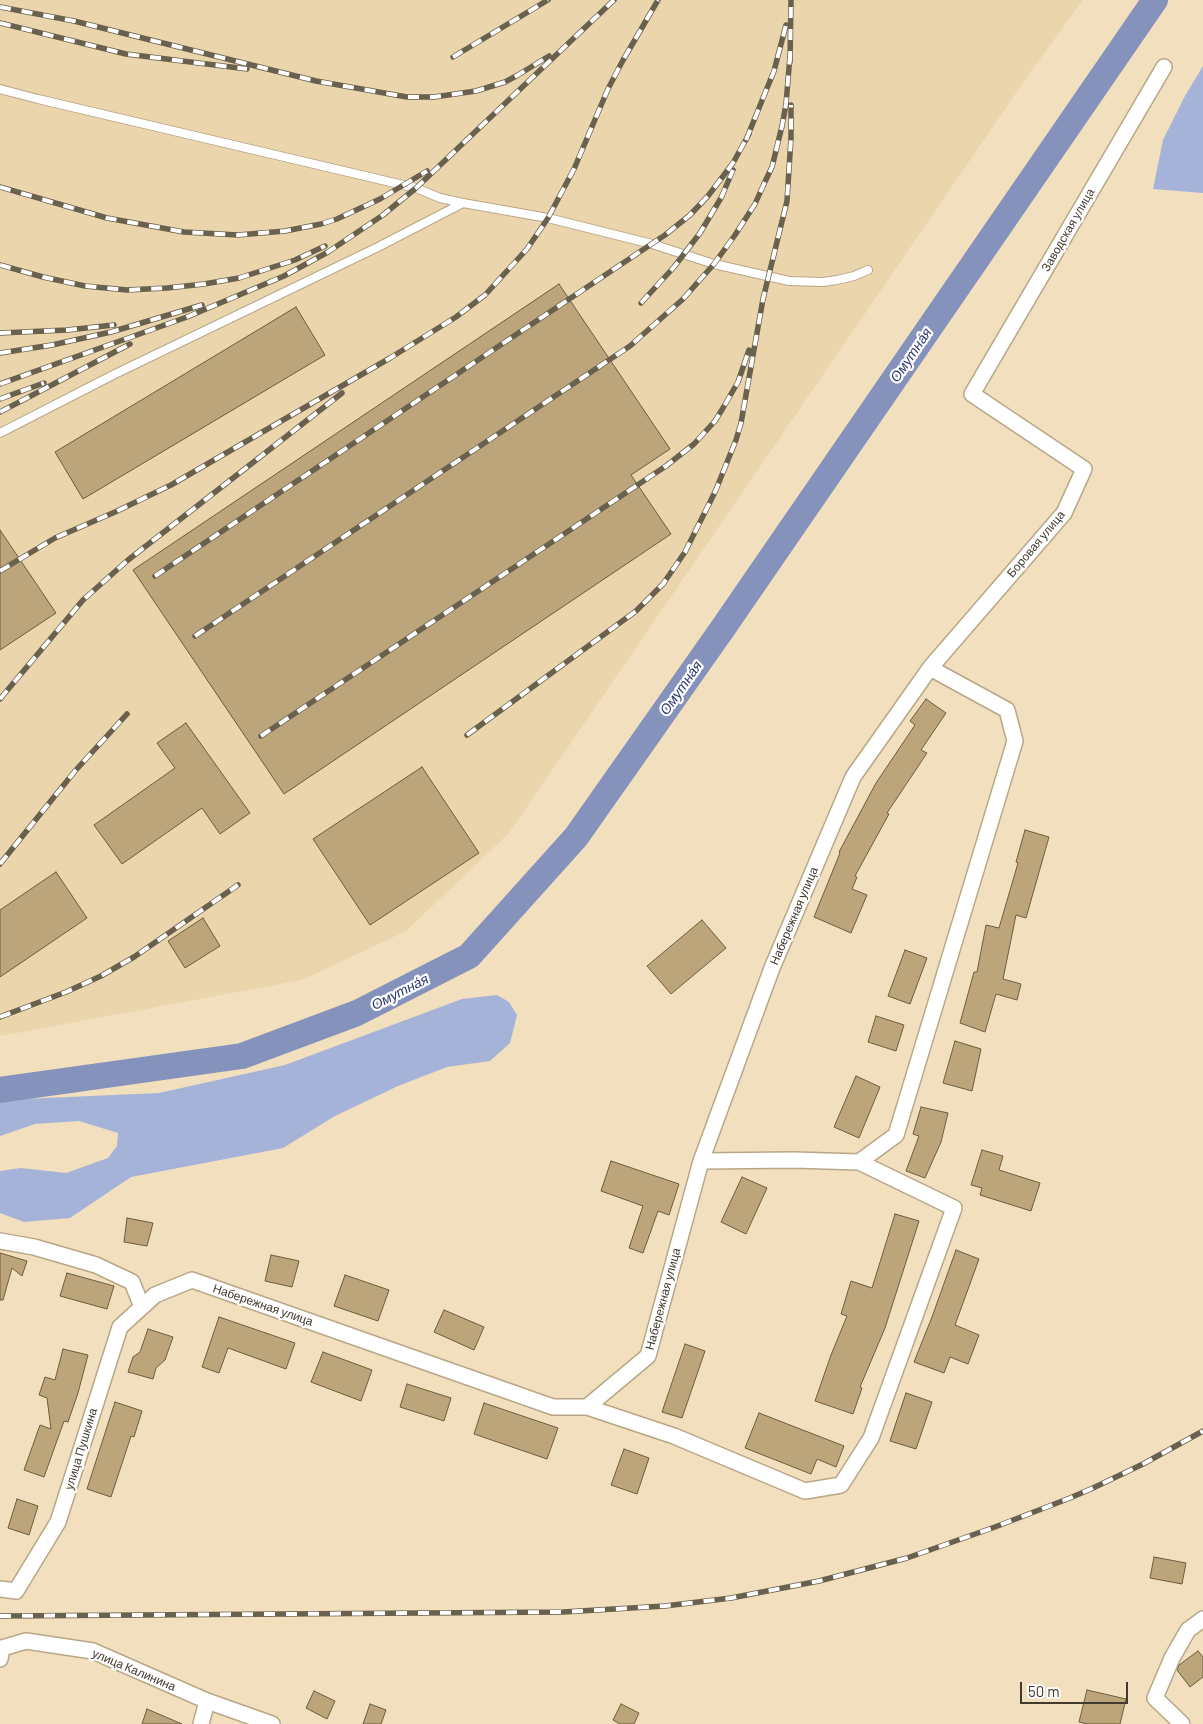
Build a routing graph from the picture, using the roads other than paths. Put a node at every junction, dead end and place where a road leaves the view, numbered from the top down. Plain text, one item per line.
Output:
1 (1164, 67) dead end
2 (0, 89) edge
3 (463, 203) junction
4 (868, 270) dead end
5 (972, 394) joint
6 (0, 433) edge
7 (930, 668) junction
8 (701, 1161) junction
9 (859, 1162) junction
10 (0, 1241) edge
11 (142, 1308) junction
12 (587, 1407) junction
13 (0, 1589) edge
14 (1203, 1619) edge
15 (0, 1659) edge
16 (207, 1701) junction
17 (201, 1724) edge
18 (272, 1724) edge
19 (1182, 1724) edge

1 - 5 street, Заводская улица
2 - 3 lane
3 - 4 lane
3 - 6 lane
5 - 7 street, Боровая улица
7 - 8 street, Набережная улица
7 - 9 street
8 - 9 street
8 - 12 street, Набережная улица
9 - 12 street
10 - 11 street
11 - 12 street, Набережная улица
11 - 13 street, улица Пушкина
14 - 19 street
15 - 16 street, улица Калинина
16 - 17 street
16 - 18 street, улица Калинина

